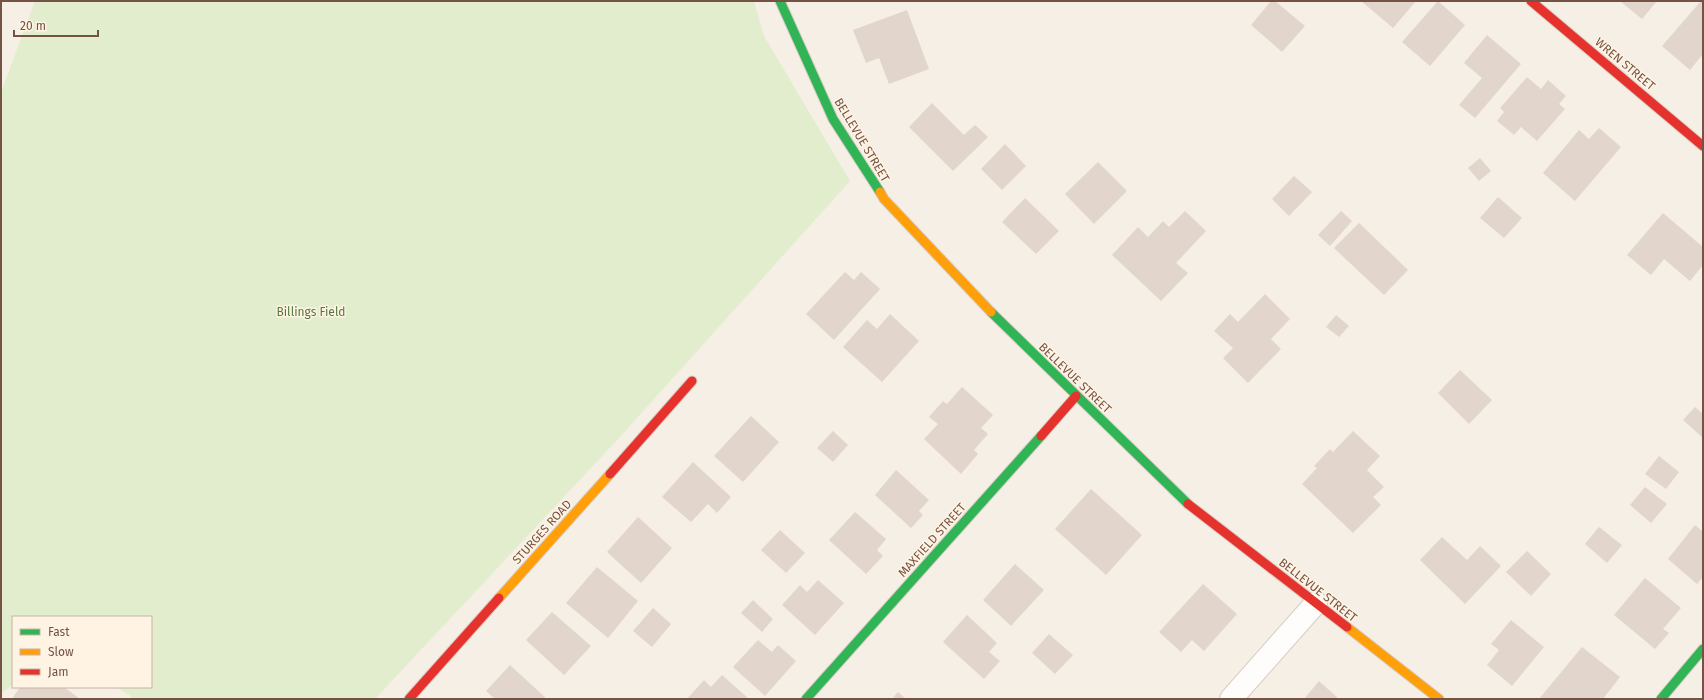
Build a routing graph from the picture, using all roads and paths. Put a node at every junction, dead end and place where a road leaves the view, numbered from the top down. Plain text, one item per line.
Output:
1 (780, 1) edge
2 (1531, 1) edge
3 (1703, 146) edge
4 (692, 381) dead end
5 (1076, 396) junction
6 (1316, 603) junction
7 (1703, 649) edge
8 (409, 699) edge
9 (806, 699) edge
10 (1231, 699) edge
11 (1439, 699) edge
12 (1661, 699) edge

1 - 5 street, BELLEVUE STREET
2 - 3 street, WREN STREET
4 - 8 street, STURGES ROAD
5 - 6 street, BELLEVUE STREET
5 - 9 street, MAXFIELD STREET
6 - 10 street
6 - 11 street, BELLEVUE STREET
7 - 12 street

